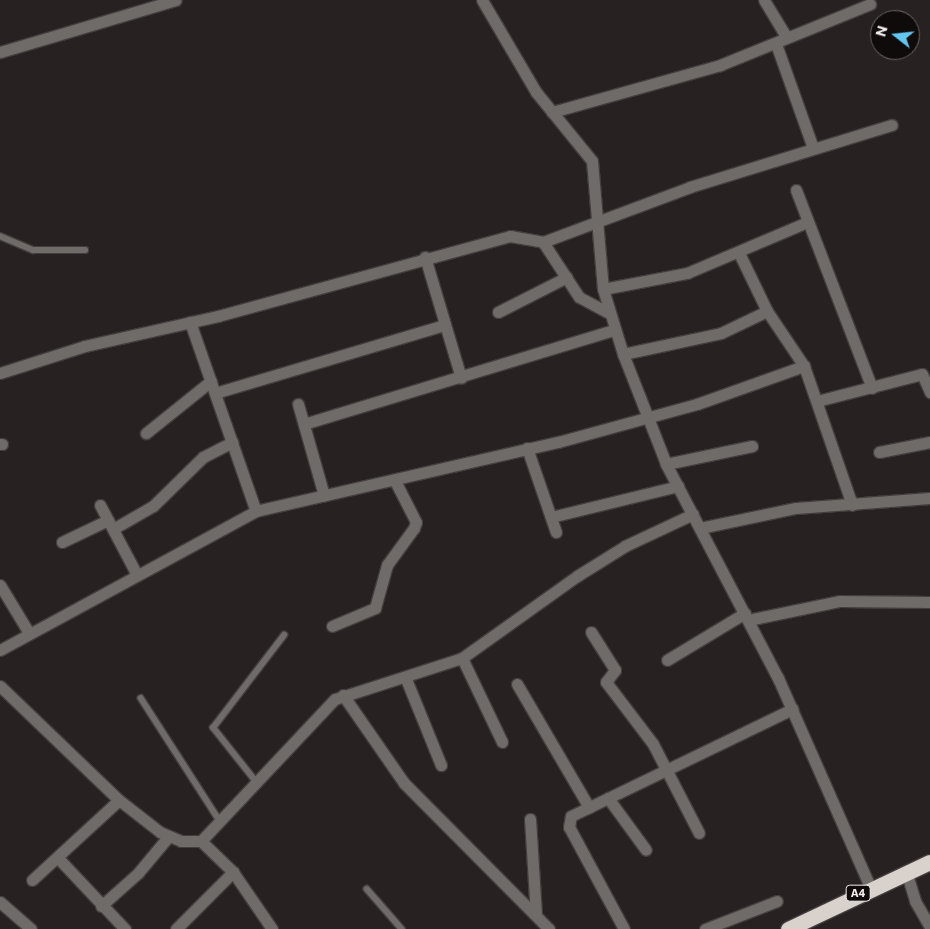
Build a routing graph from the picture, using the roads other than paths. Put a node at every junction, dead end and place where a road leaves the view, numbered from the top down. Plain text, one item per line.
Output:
1 (175, 0) edge
2 (482, 0) edge
3 (764, 0) edge
4 (870, 4) dead end
5 (787, 38) junction
6 (776, 44) junction
7 (0, 52) edge
8 (552, 112) junction
9 (892, 125) dead end
10 (813, 148) junction
11 (796, 190) dead end
12 (597, 221) junction
13 (806, 222) junction
14 (0, 236) edge
15 (543, 242) junction
16 (85, 250) dead end
17 (739, 253) junction
18 (426, 257) junction
19 (568, 278) junction
20 (603, 289) junction
21 (767, 311) junction
22 (498, 312) dead end
23 (607, 312) junction
24 (190, 322) junction
25 (445, 324) junction
26 (614, 330) junction
27 (623, 354) junction
28 (804, 366) junction
29 (0, 373) edge
30 (461, 378) junction
31 (211, 381) junction
32 (872, 388) junction
33 (930, 392) edge
34 (215, 393) junction
35 (817, 401) junction
36 (298, 404) dead end
37 (647, 418) junction
38 (304, 424) junction
39 (146, 434) dead end
40 (232, 442) junction
41 (930, 442) edge
42 (752, 446) dead end
43 (527, 448) junction
44 (879, 452) dead end
45 (666, 464) junction
46 (395, 481) junction
47 (678, 486) junction
48 (324, 495) junction
49 (930, 498) edge
50 (100, 505) dead end
51 (852, 505) junction
52 (256, 511) junction
53 (693, 514) junction
54 (551, 517) junction
55 (111, 525) junction
56 (700, 528) junction
57 (556, 532) dead end
58 (62, 542) dead end
59 (137, 575) junction
60 (0, 585) edge
61 (930, 602) edge
62 (747, 616) junction
63 (332, 626) dead end
64 (591, 632) dead end
65 (29, 633) junction
66 (284, 634) dead end
67 (0, 650) edge
68 (462, 658) junction
69 (667, 660) dead end
70 (406, 679) junction
71 (517, 684) dead end
72 (0, 686) edge
73 (343, 695) junction
74 (140, 698) dead end
75 (792, 709) junction
76 (502, 742) dead end
77 (441, 764) dead end
78 (668, 769) junction
79 (256, 782) junction
80 (608, 798) junction
81 (119, 800) junction
82 (589, 807) junction
83 (530, 819) dead end
84 (220, 821) junction
85 (699, 833) dead end
86 (168, 837) junction
87 (201, 840) junction
88 (646, 850) dead end
89 (58, 858) junction
90 (930, 862) edge
91 (906, 870) junction
92 (234, 872) junction
93 (32, 880) dead end
94 (870, 887) junction
95 (367, 888) dead end
96 (777, 901) dead end
97 (0, 902) edge
98 (101, 906) junction
99 (536, 914) junction
100 (930, 927) edge
101 (31, 929) edge
102 (125, 929) edge
103 (176, 929) edge
104 (272, 929) edge
105 (402, 929) edge
106 (549, 929) edge
107 (624, 929) edge
108 (705, 929) edge
109 (788, 929) edge

1 - 7 street
2 - 8 street
3 - 5 street
4 - 5 street
5 - 6 street
6 - 8 street
6 - 10 street
8 - 12 street
9 - 10 street
10 - 12 street
11 - 13 street
12 - 15 street
12 - 20 street
13 - 17 street
13 - 32 street
14 - 16 lane
15 - 18 street
15 - 19 street
17 - 20 street
17 - 21 street
18 - 24 street
18 - 25 street
19 - 22 street
19 - 23 street
20 - 23 street
21 - 27 street
21 - 28 street
23 - 26 street
24 - 29 street
24 - 31 street
25 - 30 street
25 - 34 street
26 - 27 street
26 - 30 street
27 - 37 street
28 - 35 street
28 - 37 street
30 - 38 street
31 - 34 street
31 - 39 street
32 - 33 street
32 - 35 street
34 - 40 street
35 - 51 street
36 - 38 street
37 - 43 street
37 - 45 street
38 - 48 street
40 - 52 street
40 - 55 street
41 - 44 street
42 - 45 street
43 - 46 street
43 - 54 street
45 - 47 street
46 - 48 street
46 - 63 street
47 - 53 street
47 - 54 street
48 - 52 street
49 - 51 street
50 - 55 street
51 - 56 street
52 - 59 street
53 - 56 street
53 - 68 street
54 - 57 street
55 - 58 street
55 - 59 street
56 - 62 street
59 - 65 street
60 - 65 street
61 - 62 street
62 - 69 street
62 - 75 street
64 - 78 street
65 - 67 street
66 - 79 lane
68 - 70 street
68 - 76 street
70 - 73 street
70 - 77 street
71 - 82 street
72 - 81 street
73 - 79 street
73 - 99 street
74 - 84 lane
75 - 78 street
75 - 94 street
78 - 80 street
78 - 85 street
79 - 84 street
80 - 82 street
80 - 88 street
81 - 86 street
81 - 89 street
82 - 107 street
83 - 99 street
84 - 87 street
86 - 87 street
86 - 98 street
87 - 92 street
89 - 93 street
89 - 98 street
90 - 91 highway, A4
91 - 94 highway, A4
91 - 100 street
92 - 103 street
92 - 104 street
94 - 109 highway, A4
95 - 105 lane
96 - 108 street
97 - 101 street
98 - 102 street
99 - 106 street

